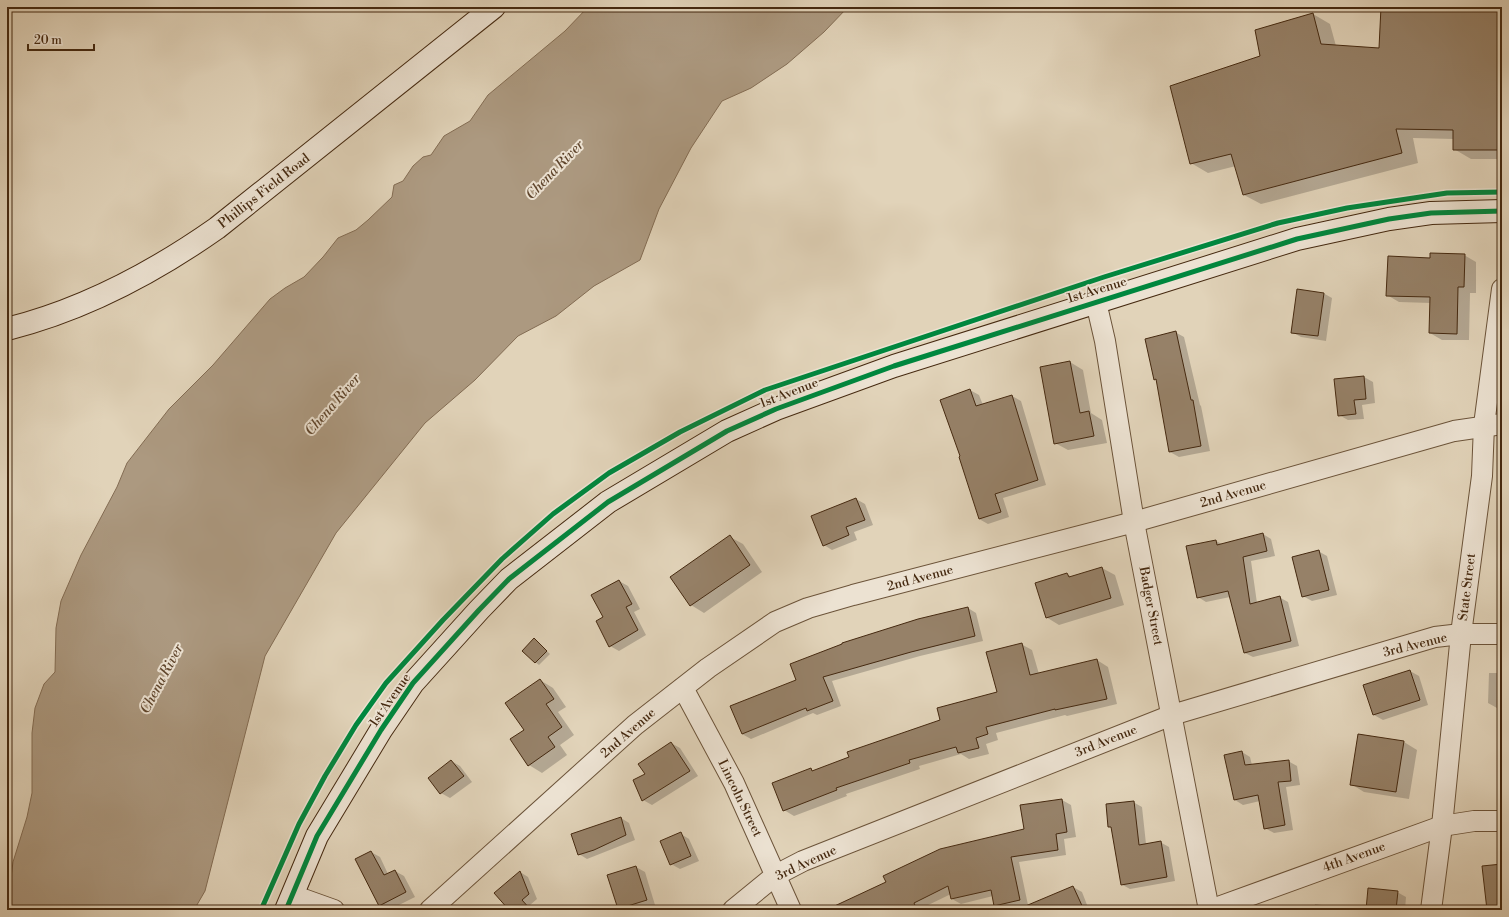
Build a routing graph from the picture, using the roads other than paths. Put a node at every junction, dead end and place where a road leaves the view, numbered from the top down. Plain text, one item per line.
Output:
1 (494, 7) edge
2 (1502, 211) edge
3 (1502, 289) edge
4 (1096, 302) junction
5 (7, 329) edge
6 (1493, 424) edge
7 (1134, 522) junction
8 (1461, 634) junction
9 (1502, 634) edge
10 (683, 688) junction
11 (1172, 715) junction
12 (1502, 821) edge
13 (1442, 826) junction
14 (776, 875) junction
15 (289, 902) edge
16 (334, 910) edge
17 (430, 910) edge
18 (733, 910) edge
19 (791, 910) edge
20 (1209, 910) edge
21 (1431, 910) edge

1 - 5 street, Phillips Field Road
2 - 4 street, 1st Avenue
3 - 6 street, State Street
4 - 7 street, Badger Street
4 - 15 street, 1st Avenue
6 - 7 street, 2nd Avenue
6 - 8 street, State Street
7 - 10 street, 2nd Avenue
7 - 11 street, Badger Street
8 - 9 street, 3rd Avenue
8 - 11 street, 3rd Avenue
8 - 13 street, State Street
10 - 14 street, Lincoln Street
10 - 17 street, 2nd Avenue
11 - 14 street, 3rd Avenue
11 - 20 street, Badger Street
12 - 13 street, 4th Avenue
13 - 20 street, 4th Avenue
13 - 21 street, State Street
14 - 18 street, 3rd Avenue
14 - 19 street, Lincoln Street
15 - 16 street

